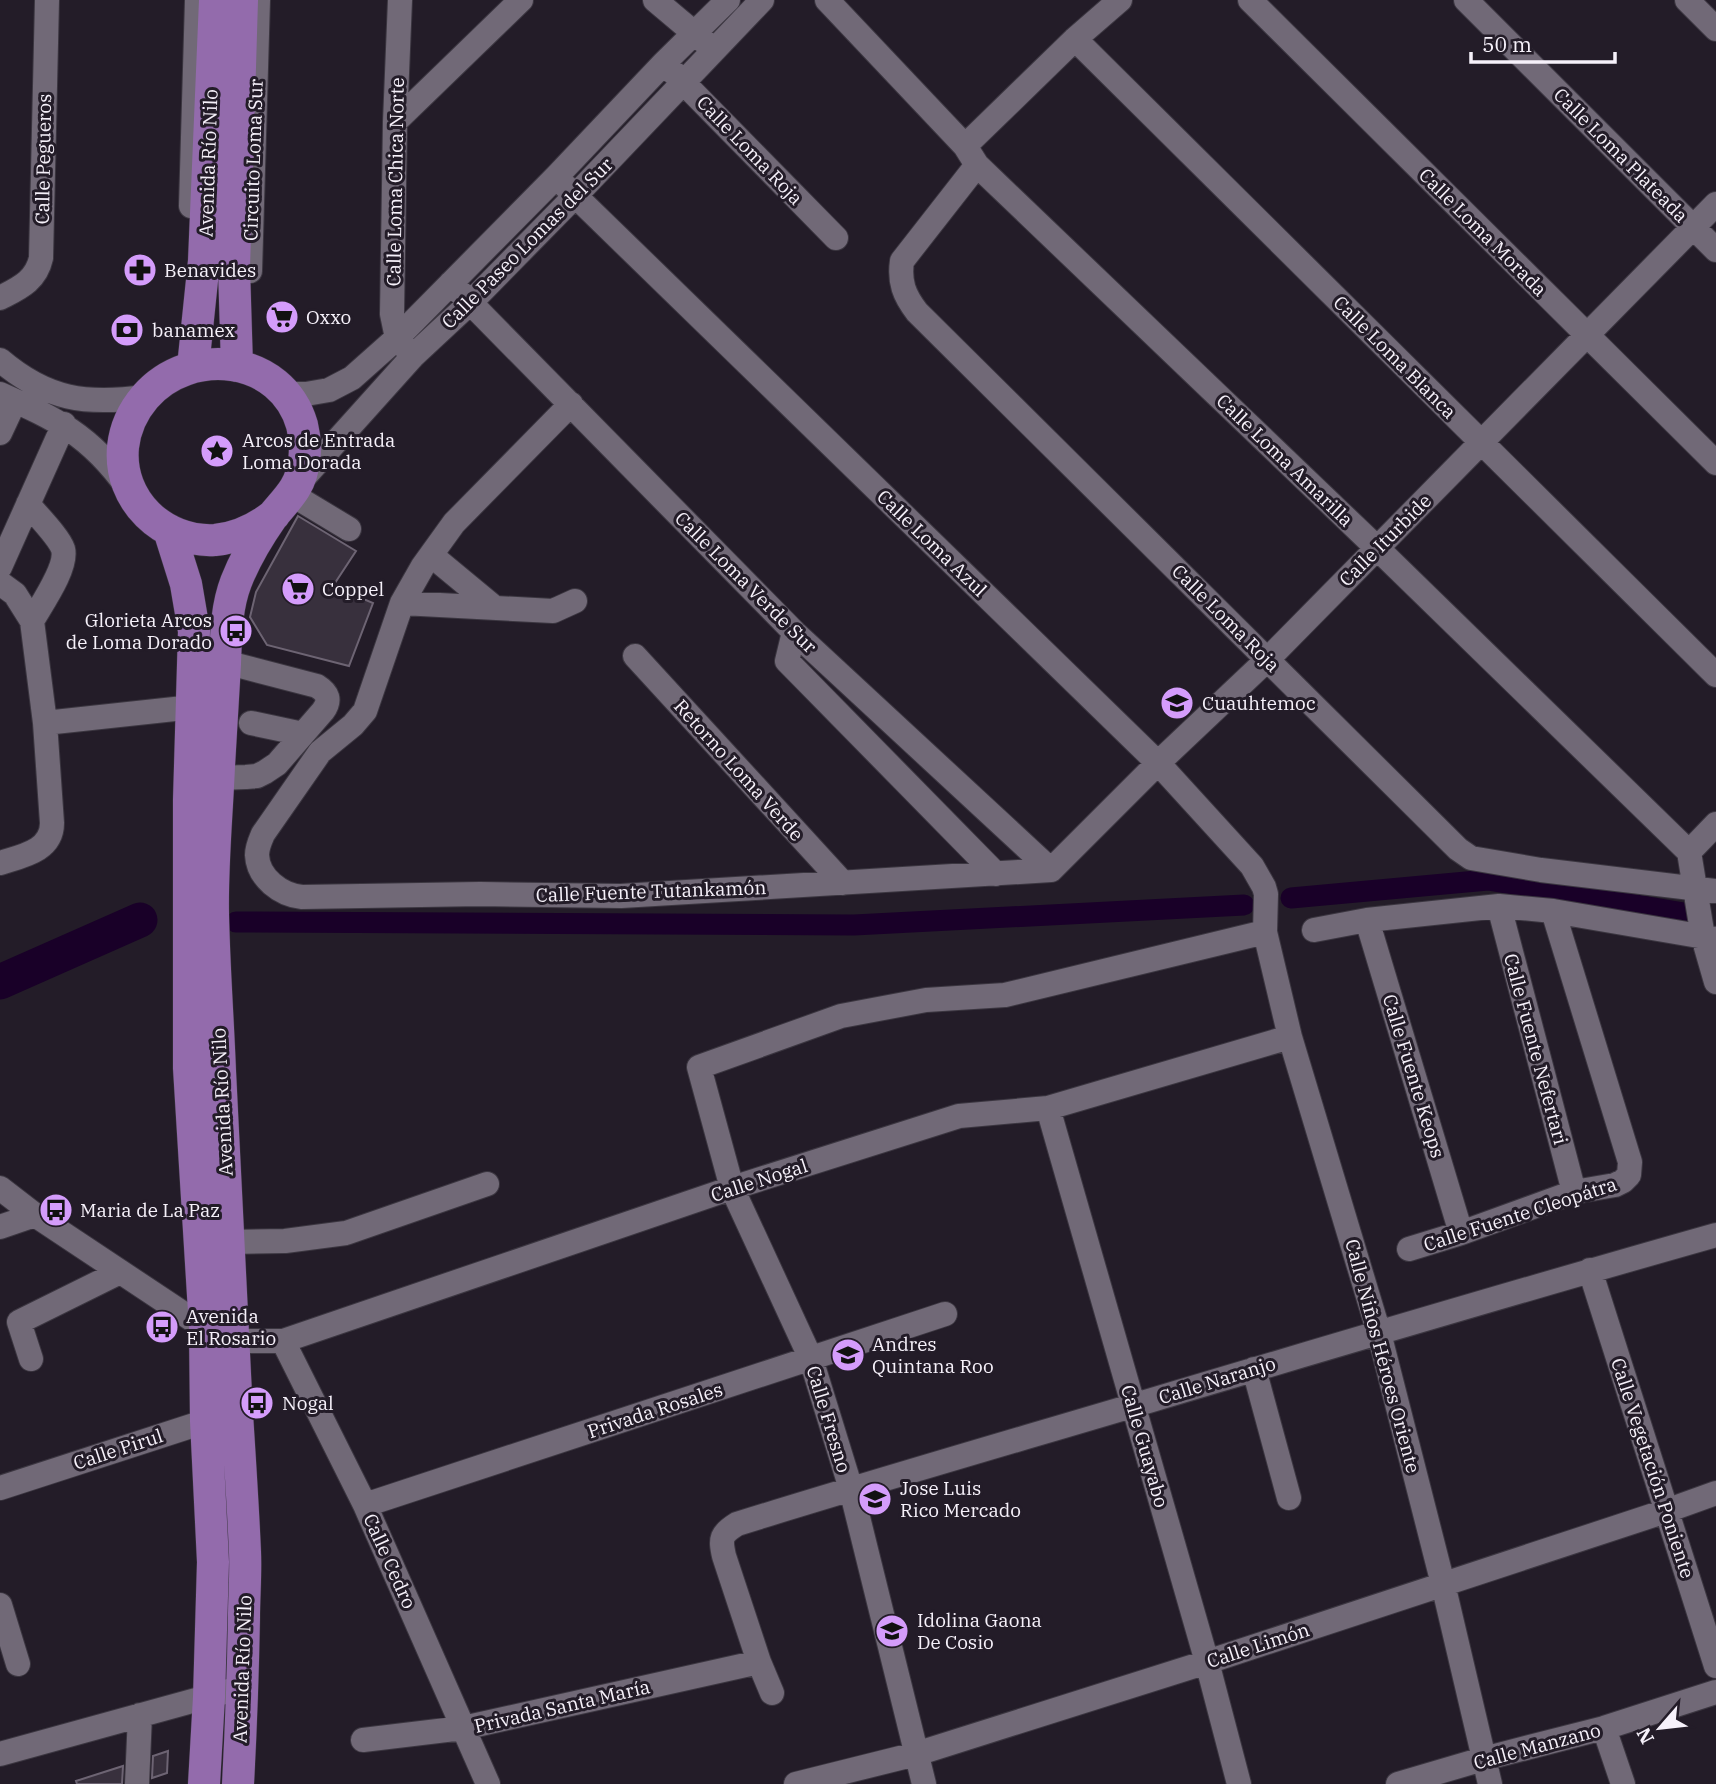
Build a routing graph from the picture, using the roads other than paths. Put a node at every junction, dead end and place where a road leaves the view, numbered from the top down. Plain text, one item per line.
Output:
1 (47, 0) edge
2 (197, 0) edge
3 (215, 0) edge
4 (242, 0) edge
5 (258, 0) edge
6 (400, 0) edge
7 (521, 0) edge
8 (655, 0) edge
9 (728, 0) edge
10 (762, 0) edge
11 (827, 0) edge
12 (1120, 0) edge
13 (1250, 0) edge
14 (1466, 0) edge
15 (1687, 0) edge
16 (1716, 29) edge
17 (695, 33) junction
18 (1075, 38) junction
19 (714, 51) junction
20 (664, 63) junction
21 (684, 83) junction
22 (395, 122) junction
23 (971, 155) junction
24 (556, 177) junction
25 (576, 195) junction
26 (1716, 204) edge
27 (1693, 227) junction
28 (836, 238) dead end
29 (1716, 250) edge
30 (452, 283) junction
31 (0, 298) edge
32 (471, 302) junction
33 (199, 313) junction
34 (237, 319) junction
35 (1587, 335) junction
36 (397, 338) junction
37 (413, 356) junction
38 (0, 360) edge
39 (237, 366) junction
40 (193, 367) junction
41 (286, 394) junction
42 (8, 397) edge
43 (145, 397) junction
44 (571, 404) junction
45 (64, 424) junction
46 (0, 433) edge
47 (1481, 442) junction
48 (1716, 463) edge
49 (131, 491) junction
50 (287, 499) junction
51 (28, 504) junction
52 (349, 529) dead end
53 (169, 530) junction
54 (1377, 548) junction
55 (431, 555) junction
56 (0, 567) edge
57 (0, 583) edge
58 (575, 601) dead end
59 (402, 603) junction
60 (495, 608) junction
61 (32, 621) junction
62 (794, 632) junction
63 (635, 656) dead end
64 (1268, 659) junction
65 (225, 662) junction
66 (1716, 675) edge
67 (193, 707) junction
68 (45, 723) junction
69 (251, 723) dead end
70 (303, 734) junction
71 (1158, 763) junction
72 (219, 778) junction
73 (1716, 824) edge
74 (1689, 852) junction
75 (0, 863) edge
76 (1051, 870) junction
77 (996, 874) junction
78 (842, 883) junction
79 (1706, 890) edge
80 (1499, 906) junction
81 (1553, 911) junction
82 (1367, 920) junction
83 (1314, 930) dead end
84 (1265, 932) junction
85 (1710, 938) edge
86 (1716, 982) edge
87 (1290, 1037) junction
88 (1048, 1108) junction
89 (486, 1184) dead end
90 (0, 1188) edge
91 (732, 1188) junction
92 (1574, 1192) junction
93 (35, 1215) junction
94 (0, 1227) edge
95 (1461, 1233) junction
96 (1716, 1235) edge
97 (229, 1242) junction
98 (1409, 1249) dead end
99 (1590, 1270) junction
100 (120, 1272) junction
101 (945, 1314) dead end
102 (205, 1328) junction
103 (1379, 1333) junction
104 (234, 1341) junction
105 (283, 1341) junction
106 (31, 1359) dead end
107 (811, 1359) junction
108 (1254, 1369) junction
109 (1133, 1405) junction
110 (237, 1412) junction
111 (206, 1421) junction
112 (0, 1488) edge
113 (851, 1489) junction
114 (1716, 1493) edge
115 (1289, 1498) dead end
116 (365, 1505) junction
117 (1666, 1511) junction
118 (1443, 1584) junction
119 (0, 1605) edge
120 (759, 1662) junction
121 (1207, 1662) junction
122 (18, 1664) dead end
123 (1716, 1667) edge
124 (243, 1687) junction
125 (1716, 1692) edge
126 (772, 1693) dead end
127 (209, 1697) junction
128 (140, 1715) junction
129 (463, 1728) junction
130 (1604, 1728) junction
131 (363, 1740) dead end
132 (0, 1754) edge
133 (916, 1754) junction
134 (1483, 1759) junction
135 (137, 1784) edge
136 (204, 1784) edge
137 (238, 1784) edge
138 (488, 1784) edge
139 (796, 1784) edge
140 (924, 1784) edge
141 (1239, 1784) edge
142 (1398, 1784) edge
143 (1490, 1784) edge
144 (1623, 1784) edge

1 - 31 street, Calle Pegueros
2 - 33 street
3 - 33 main road, Avenida Río Nilo
4 - 34 main road, Avenida Río Nilo
5 - 34 street, Circuito Loma Sur
6 - 22 street, Calle Loma Chica Norte
7 - 22 street
8 - 17 street
9 - 17 street, Calle Paseo Lomas del Sur
10 - 19 street, Calle Paseo Lomas del Sur
11 - 23 street, Calle Loma Amarilla
12 - 18 street
13 - 35 street, Calle Loma Morada
14 - 27 street, Calle Loma Plateada
15 - 16 street
17 - 19 street
17 - 20 street, Calle Paseo Lomas del Sur
18 - 23 street
18 - 47 street, Calle Loma Blanca
19 - 21 street, Calle Paseo Lomas del Sur
20 - 21 street, Calle Loma Roja
20 - 24 street, Calle Paseo Lomas del Sur
21 - 25 street, Calle Paseo Lomas del Sur
21 - 28 street, Calle Loma Roja
22 - 36 street, Calle Loma Chica Norte
23 - 54 street, Calle Loma Amarilla
23 - 64 street, Calle Loma Roja
24 - 25 street, Calle Loma Azul
24 - 30 street, Calle Paseo Lomas del Sur
25 - 32 street, Calle Paseo Lomas del Sur
25 - 71 street, Calle Loma Azul
26 - 27 street, Calle Iturbide
27 - 29 street, Calle Loma Plateada
27 - 35 street, Calle Iturbide
30 - 32 street, Calle Loma Verde Sur
30 - 36 street, Calle Paseo Lomas del Sur
32 - 37 street, Calle Paseo Lomas del Sur
32 - 44 street, Calle Loma Verde Sur
33 - 40 main road, Avenida Río Nilo
34 - 39 main road, Avenida Río Nilo
35 - 47 street, Calle Iturbide
35 - 48 street, Calle Loma Morada
36 - 37 street
36 - 41 street, Calle Paseo Lomas del Sur
37 - 50 street, Calle Paseo Lomas del Sur
38 - 43 street
39 - 40 main road
39 - 41 main road
40 - 43 main road
41 - 50 main road
42 - 45 street
42 - 46 street
43 - 49 main road
44 - 55 street
44 - 62 street, Calle Loma Verde Sur
45 - 49 street
45 - 51 street
47 - 54 street, Calle Iturbide
47 - 66 street, Calle Loma Blanca
49 - 53 main road
50 - 52 street
50 - 53 main road
50 - 65 main road, Avenida Río Nilo
51 - 56 street
51 - 61 street
53 - 67 main road, Avenida Río Nilo
54 - 64 street, Calle Iturbide
54 - 74 street, Calle Loma Amarilla
55 - 59 street
55 - 60 street
57 - 61 street
58 - 60 street
59 - 60 street
59 - 78 street, Calle Fuente Tutankamón
61 - 68 street
62 - 76 street, Calle Loma Verde Sur
62 - 77 street
63 - 78 street, Retorno Loma Verde
64 - 71 street, Calle Iturbide
64 - 79 street, Calle Loma Roja
65 - 70 street
65 - 72 main road, Avenida Río Nilo
67 - 68 street
67 - 102 main road, Avenida Río Nilo
68 - 75 street
69 - 70 street
70 - 72 street
71 - 76 street, Calle Iturbide
71 - 84 street, Calle Loma Azul
72 - 97 main road, Avenida Río Nilo
73 - 74 street
74 - 79 street
76 - 77 street, Calle Fuente Tutankamón
77 - 78 street, Calle Fuente Tutankamón
79 - 85 street
80 - 81 street
80 - 82 street
80 - 92 street, Calle Fuente Nefertari
81 - 85 street
81 - 92 street, Calle Fuente Cleopátra
82 - 83 street
82 - 95 street, Calle Fuente Keops
84 - 87 street, Calle Niños Héroes Oriente
84 - 91 street, Calle Fresno
85 - 86 street
87 - 88 street, Calle Nogal
87 - 103 street, Calle Niños Héroes Oriente
88 - 91 street, Calle Nogal
88 - 109 street, Calle Guayabo
89 - 97 street
90 - 93 street
91 - 105 street, Calle Nogal
91 - 107 street, Calle Fresno
92 - 95 street, Calle Fuente Cleopátra
93 - 94 street
93 - 100 street
95 - 98 street, Calle Fuente Cleopátra
96 - 99 street, Calle Naranjo
97 - 104 main road, Avenida Río Nilo
99 - 103 street, Calle Naranjo
99 - 117 street, Calle Vegetación Poniente
100 - 102 street
100 - 106 street
101 - 107 street, Privada Rosales
102 - 104 street
102 - 111 main road, Avenida Río Nilo
103 - 108 street, Calle Naranjo
103 - 118 street, Calle Niños Héroes Oriente
104 - 105 street, Calle Nogal
104 - 110 main road, Avenida Río Nilo
105 - 116 street, Calle Cedro
107 - 113 street, Calle Fresno
107 - 116 street, Privada Rosales
108 - 109 street, Calle Naranjo
108 - 115 street
109 - 113 street, Calle Naranjo
109 - 121 street, Calle Guayabo
110 - 111 street, Calle Pirul
110 - 124 main road, Avenida Río Nilo
111 - 112 street, Calle Pirul
111 - 127 main road, Avenida Río Nilo
113 - 120 street, Calle Naranjo
113 - 133 street, Calle Fresno
114 - 117 street, Calle Limón
116 - 129 street, Calle Cedro
117 - 118 street, Calle Limón
117 - 123 street, Calle Vegetación Poniente
118 - 121 street, Calle Limón
118 - 134 street, Calle Niños Héroes Oriente
119 - 122 street
120 - 126 street
120 - 129 street, Privada Santa María
121 - 133 street, Calle Limón
121 - 141 street, Calle Guayabo
124 - 127 street
124 - 137 main road, Avenida Río Nilo
125 - 130 street, Calle Manzano
127 - 128 street
127 - 136 main road, Avenida Río Nilo
128 - 132 street
128 - 135 street
129 - 131 street, Privada Santa María
129 - 138 street, Calle Cedro
130 - 134 street, Calle Manzano
130 - 144 street
133 - 139 street, Calle Limón
133 - 140 street, Calle Fresno
134 - 142 street, Calle Manzano
134 - 143 street, Calle Niños Héroes Oriente

